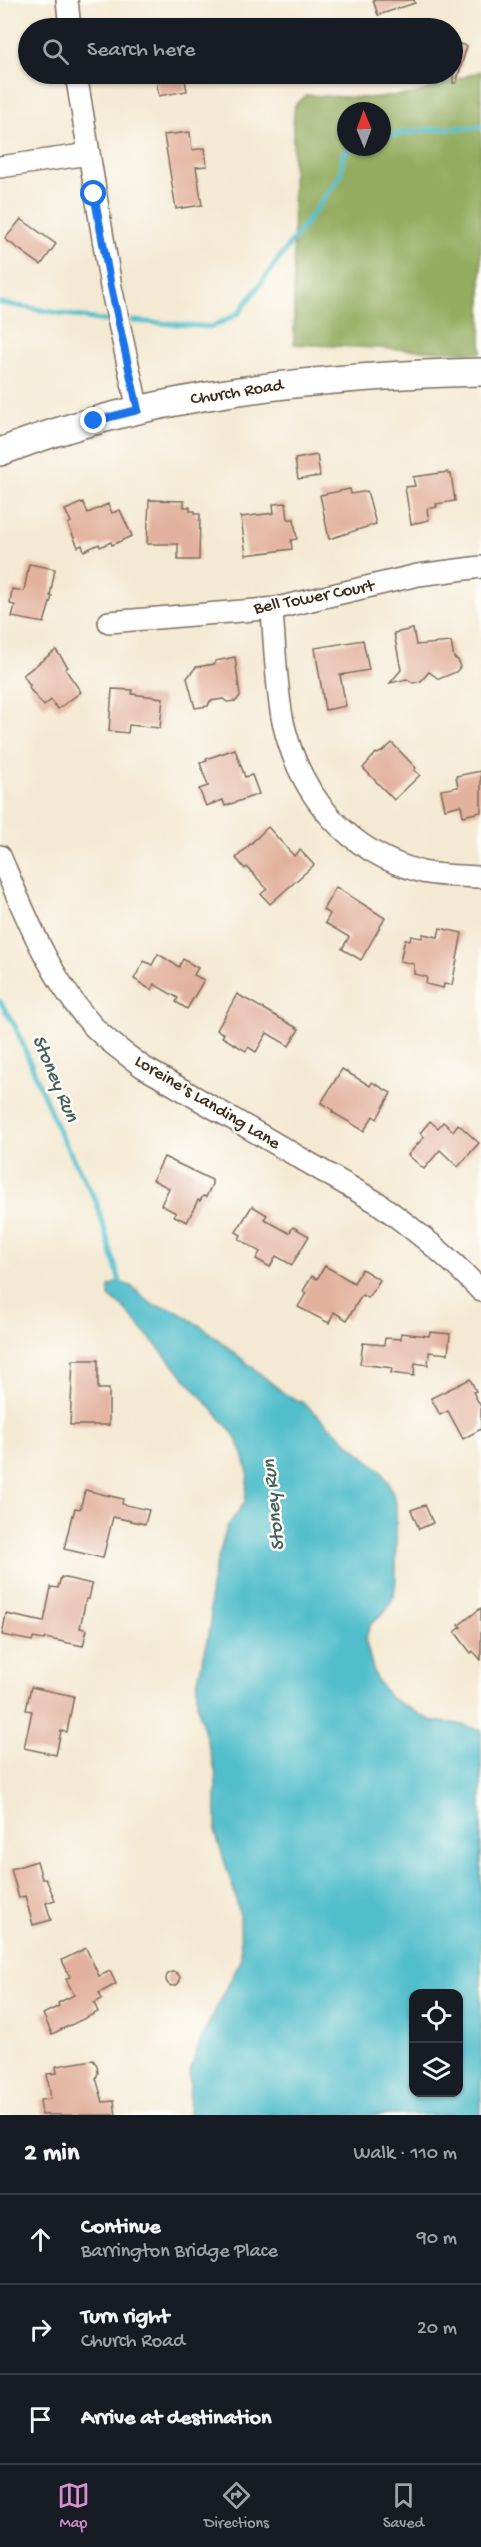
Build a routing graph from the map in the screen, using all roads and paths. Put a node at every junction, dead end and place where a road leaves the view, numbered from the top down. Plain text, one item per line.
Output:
1 (67, 0) edge
2 (69, 18) edge
3 (78, 84) edge
4 (88, 154) junction
5 (0, 167) edge
6 (481, 372) edge
7 (138, 410) junction
8 (0, 452) edge
9 (481, 567) edge
10 (277, 608) junction
11 (109, 622) dead end
12 (0, 856) edge
13 (481, 877) edge
14 (481, 1291) edge

1 - 2 street
3 - 4 street
4 - 5 street
4 - 7 street
6 - 7 main road, Church Road
7 - 8 main road, Church Road
9 - 10 street, Bell Tower Court
10 - 11 street, Bell Tower Court
10 - 13 street
12 - 14 street, Loreine's Landing Lane

